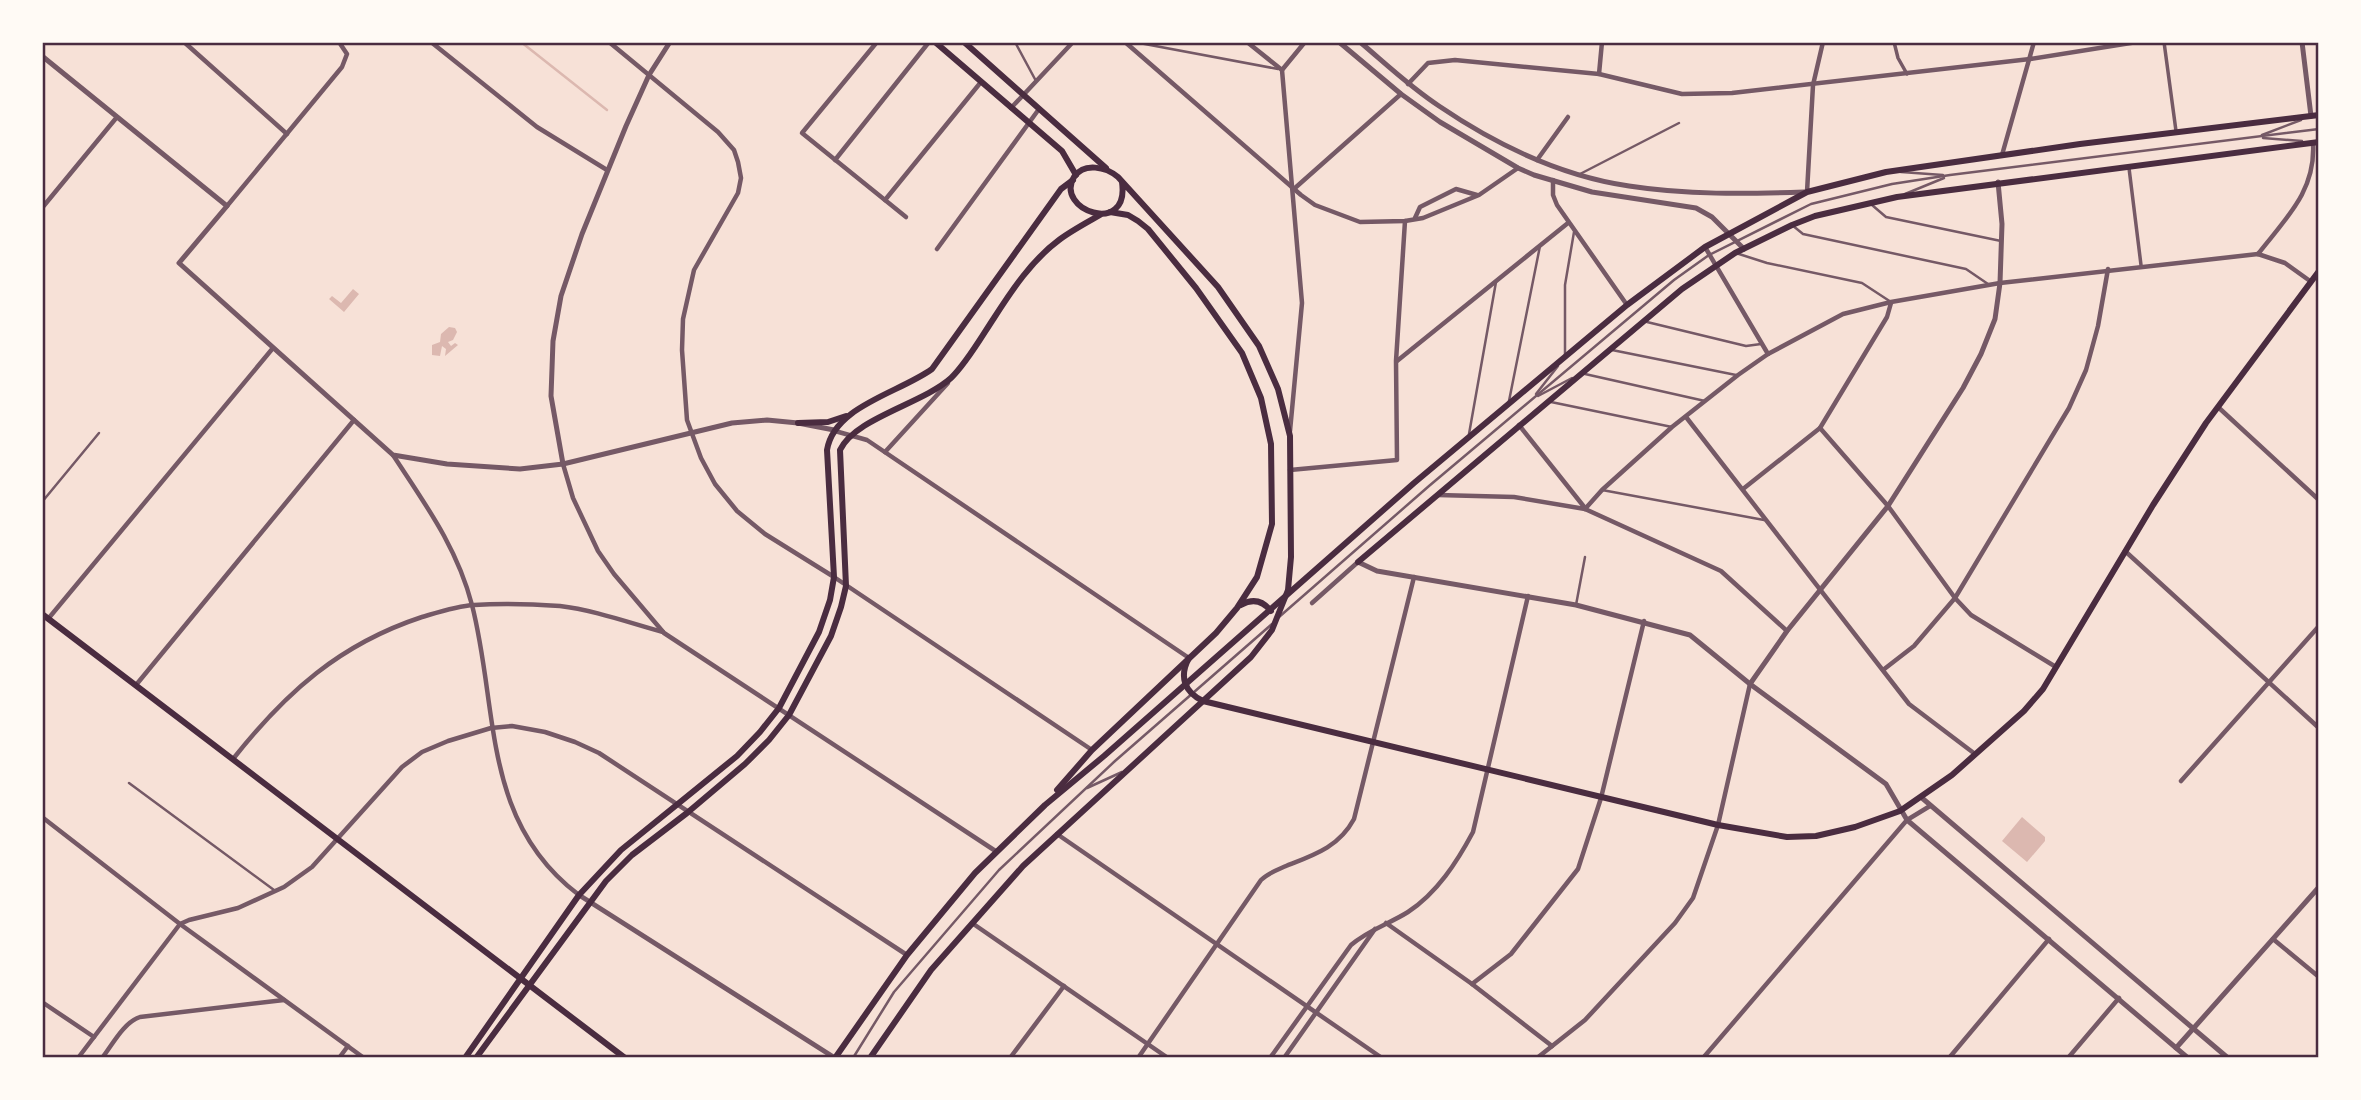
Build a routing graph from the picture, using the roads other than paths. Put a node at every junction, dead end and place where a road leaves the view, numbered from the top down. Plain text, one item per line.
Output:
1 (184, 42) edge
2 (339, 42) edge
3 (431, 42) edge
4 (609, 42) edge
5 (670, 42) edge
6 (877, 42) edge
7 (932, 42) edge
8 (964, 42) edge
9 (1014, 42) edge
10 (1073, 42) edge
11 (1125, 42) edge
12 (1134, 42) edge
13 (1247, 42) edge
14 (1305, 42) edge
15 (1339, 42) edge
16 (1360, 42) edge
17 (1602, 42) edge
18 (1823, 42) edge
19 (1894, 42) edge
20 (2034, 42) edge
21 (2137, 42) edge
22 (2164, 42) edge
23 (2302, 42) edge
24 (42, 55) edge
25 (2030, 59) junction
26 (1282, 70) junction
27 (1599, 74) junction
28 (1908, 74) junction
29 (649, 75) junction
30 (1036, 81) junction
31 (981, 82) junction
32 (1408, 84) junction
33 (1813, 85) junction
34 (1024, 94) junction
35 (1401, 94) junction
36 (1428, 98) junction
37 (1011, 108) junction
38 (1040, 108) junction
39 (1421, 108) junction
40 (2315, 116) edge
41 (117, 117) junction
42 (1568, 117) dead end
43 (1030, 123) junction
44 (1679, 123) dead end
45 (2319, 129) edge
46 (2177, 133) junction
47 (287, 134) junction
48 (2256, 137) junction
49 (2316, 142) edge
50 (2002, 155) junction
51 (835, 160) junction
52 (1537, 160) junction
53 (2129, 165) junction
54 (1559, 167) junction
55 (1518, 168) junction
56 (607, 170) junction
57 (1110, 172) junction
58 (1886, 172) junction
59 (1580, 174) junction
60 (1950, 175) junction
61 (1074, 178) junction
62 (1553, 180) junction
63 (1122, 182) junction
64 (1998, 182) junction
65 (1294, 188) junction
66 (1807, 192) junction
67 (1479, 195) junction
68 (1897, 197) junction
69 (885, 200) junction
70 (1870, 203) junction
71 (227, 206) junction
72 (42, 208) edge
73 (1110, 212) junction
74 (1100, 215) junction
75 (906, 217) dead end
76 (1414, 219) junction
77 (1405, 221) junction
78 (1569, 223) junction
79 (1792, 225) junction
80 (1574, 232) junction
81 (1728, 233) junction
82 (1736, 240) junction
83 (2001, 241) junction
84 (1540, 246) junction
85 (1704, 247) junction
86 (1744, 248) junction
87 (937, 250) dead end
88 (1735, 253) junction
89 (2258, 254) junction
90 (1709, 256) junction
91 (1715, 265) junction
92 (2141, 265) junction
93 (2108, 269) junction
94 (2319, 271) edge
95 (2310, 281) junction
96 (1496, 282) junction
97 (2000, 283) junction
98 (1990, 285) junction
99 (1891, 302) junction
100 (1627, 305) junction
101 (1644, 320) junction
102 (1761, 344) junction
103 (273, 348) junction
104 (1609, 350) junction
105 (1768, 354) junction
106 (1564, 357) junction
107 (1396, 361) junction
108 (1581, 374) junction
109 (1738, 375) junction
110 (952, 377) junction
111 (1532, 400) junction
112 (1548, 401) junction
113 (1705, 401) junction
114 (1508, 405) junction
115 (2218, 407) junction
116 (848, 415) junction
117 (1686, 416) junction
118 (354, 420) junction
119 (797, 423) junction
120 (1519, 425) junction
121 (1672, 427) junction
122 (1820, 428) junction
123 (834, 430) junction
124 (691, 431) junction
125 (99, 433) dead end
126 (851, 435) junction
127 (1290, 436) junction
128 (1468, 439) junction
129 (885, 452) junction
130 (393, 455) junction
131 (563, 464) junction
132 (1290, 470) junction
133 (1742, 489) junction
134 (1602, 490) junction
135 (1437, 495) junction
136 (2319, 500) edge
137 (42, 502) edge
138 (1888, 506) junction
139 (1585, 509) junction
140 (1767, 521) junction
141 (2125, 551) junction
142 (1585, 556) dead end
143 (1358, 562) junction
144 (834, 577) junction
145 (1414, 578) junction
146 (846, 586) junction
147 (1821, 590) junction
148 (1528, 595) junction
149 (1955, 598) junction
150 (1312, 603) dead end
151 (471, 605) junction
152 (1576, 605) junction
153 (1237, 608) junction
154 (45, 617) edge
155 (1644, 621) junction
156 (2319, 626) edge
157 (1272, 630) junction
158 (1787, 631) junction
159 (664, 633) junction
160 (1189, 658) junction
161 (2056, 667) junction
162 (1883, 670) junction
163 (2269, 682) junction
164 (1750, 684) junction
165 (136, 685) junction
166 (1203, 701) junction
167 (779, 708) junction
168 (789, 715) junction
169 (491, 728) junction
170 (2319, 728) edge
171 (1374, 743) junction
172 (1092, 750) junction
173 (1975, 754) junction
174 (233, 759) junction
175 (1129, 769) junction
176 (1488, 770) junction
177 (2181, 781) dead end
178 (129, 783) dead end
179 (1084, 790) junction
180 (1601, 797) junction
181 (1922, 798) junction
182 (1045, 805) junction
183 (677, 806) junction
184 (1930, 806) junction
185 (1900, 811) junction
186 (687, 813) junction
187 (42, 817) edge
188 (1907, 820) junction
189 (1718, 825) junction
190 (1057, 834) junction
191 (338, 839) junction
192 (997, 852) junction
193 (2319, 887) edge
194 (276, 892) junction
195 (579, 895) junction
196 (589, 902) junction
197 (972, 923) junction
198 (1386, 923) junction
199 (180, 924) junction
200 (1376, 928) junction
201 (2049, 939) junction
202 (2273, 939) junction
203 (1217, 945) junction
204 (907, 955) junction
205 (2319, 977) edge
206 (521, 978) junction
207 (1472, 984) junction
208 (530, 985) junction
209 (1064, 986) junction
210 (2119, 998) junction
211 (284, 1000) junction
212 (42, 1002) edge
213 (1307, 1006) junction
214 (1316, 1012) junction
215 (2194, 1028) junction
216 (94, 1037) junction
217 (1148, 1045) junction
218 (348, 1046) junction
219 (1552, 1046) junction
220 (2176, 1048) junction
221 (340, 1056) edge
222 (78, 1058) edge
223 (102, 1058) edge
224 (365, 1058) edge
225 (465, 1058) edge
226 (476, 1058) edge
227 (625, 1058) edge
228 (835, 1058) edge
229 (853, 1058) edge
230 (870, 1058) edge
231 (1010, 1058) edge
232 (1139, 1058) edge
233 (1167, 1058) edge
234 (1270, 1058) edge
235 (1284, 1058) edge
236 (1382, 1058) edge
237 (1537, 1058) edge
238 (1703, 1058) edge
239 (1949, 1058) edge
240 (2068, 1058) edge
241 (2188, 1058) edge
242 (2228, 1058) edge

1 - 47 street
2 - 47 street
3 - 56 street
4 - 29 street
5 - 29 street
6 - 51 street
7 - 31 main road
7 - 51 street
8 - 34 main road
9 - 30 lane
10 - 30 street
11 - 65 street
12 - 26 lane
13 - 26 street
14 - 26 street
15 - 35 street
16 - 32 street
17 - 27 street
18 - 33 street
19 - 28 street
20 - 25 street
21 - 25 street
22 - 46 street
23 - 40 street
24 - 41 street
25 - 28 street
25 - 50 street
26 - 65 street
27 - 32 street
27 - 33 street
28 - 33 street
29 - 56 street
29 - 124 street
30 - 34 street
31 - 37 main road
31 - 69 street
32 - 36 street
33 - 66 street
34 - 37 street
34 - 38 main road
35 - 39 street
35 - 65 street
36 - 39 street
36 - 52 street
37 - 43 main road
38 - 43 street
38 - 57 main road
39 - 55 street
40 - 46 main road
40 - 48 lane
41 - 71 street
41 - 72 street
42 - 52 street
43 - 61 main road
43 - 87 street
44 - 59 lane
45 - 48 lane
46 - 50 main road
47 - 71 street
48 - 49 lane
48 - 60 lane
49 - 53 main road
49 - 89 street
50 - 58 main road
51 - 69 street
52 - 54 street
53 - 64 main road
53 - 92 street
54 - 59 street
54 - 62 street
55 - 62 street
55 - 67 street
56 - 131 street
57 - 61 main road
57 - 63 main road
58 - 60 lane
58 - 66 main road
59 - 66 street
60 - 68 lane
60 - 82 lane
61 - 74 main road
61 - 116 main road
62 - 78 street
62 - 81 street
63 - 73 main road
63 - 127 main road
64 - 68 main road
64 - 83 street
65 - 77 street
65 - 127 street
66 - 81 main road
67 - 76 street
67 - 76 street
68 - 70 main road
69 - 75 street
70 - 79 main road
70 - 83 lane
71 - 103 street
73 - 74 main road
73 - 153 main road
74 - 110 main road
76 - 77 street
77 - 107 street
78 - 80 street
78 - 84 street
79 - 86 main road
79 - 98 lane
80 - 100 street
80 - 106 lane
81 - 82 street
81 - 85 main road
82 - 86 street
82 - 90 lane
83 - 97 street
84 - 96 street
84 - 114 lane
85 - 90 street
85 - 100 main road
86 - 88 main road
88 - 91 main road
88 - 99 lane
89 - 92 street
89 - 95 street
90 - 91 street
90 - 111 lane
91 - 101 main road
91 - 102 street
92 - 93 street
93 - 97 street
93 - 149 street
94 - 95 main road
95 - 115 main road
96 - 107 street
96 - 128 lane
97 - 98 street
97 - 138 street
98 - 99 street
99 - 105 street
99 - 122 street
100 - 106 main road
101 - 102 lane
101 - 104 main road
102 - 105 street
103 - 118 street
103 - 154 street
104 - 108 main road
104 - 109 lane
105 - 109 street
106 - 111 lane
106 - 114 main road
107 - 132 street
108 - 111 lane
108 - 112 main road
108 - 113 lane
109 - 113 street
110 - 126 main road
110 - 129 street
111 - 179 lane
112 - 120 main road
112 - 121 lane
113 - 117 street
114 - 128 main road
115 - 136 street
115 - 141 main road
116 - 119 main road
116 - 123 main road
117 - 121 street
117 - 133 street
118 - 130 street
118 - 165 street
119 - 123 street
119 - 124 street
120 - 135 main road
120 - 139 street
121 - 134 street
122 - 133 street
122 - 138 street
123 - 126 street
123 - 144 main road
124 - 131 street
124 - 144 street
125 - 137 lane
126 - 129 street
126 - 146 main road
127 - 132 main road
128 - 182 main road
129 - 160 street
130 - 131 street
130 - 151 street
131 - 159 street
132 - 157 main road
133 - 140 street
134 - 139 street
134 - 140 lane
135 - 139 street
135 - 143 main road
138 - 147 street
138 - 149 street
139 - 158 street
140 - 147 street
141 - 161 main road
141 - 163 street
142 - 152 lane
143 - 145 street
143 - 150 street
144 - 146 street
144 - 167 main road
145 - 148 street
145 - 171 street
146 - 168 main road
146 - 172 street
147 - 158 street
147 - 162 street
148 - 152 street
148 - 176 street
149 - 161 street
149 - 162 street
151 - 159 street
151 - 169 street
151 - 174 street
152 - 155 street
153 - 157 main road
153 - 160 main road
154 - 165 main road
155 - 164 street
155 - 180 street
156 - 163 street
157 - 166 main road
158 - 164 street
159 - 167 street
160 - 166 main road
160 - 172 main road
161 - 173 main road
162 - 173 street
163 - 170 street
163 - 177 street
164 - 185 street
164 - 189 street
165 - 174 main road
166 - 171 main road
166 - 175 main road
167 - 168 street
167 - 183 main road
168 - 186 main road
168 - 192 street
169 - 183 street
169 - 191 street
169 - 195 street
171 - 176 main road
171 - 203 street
172 - 182 main road
173 - 181 main road
174 - 191 main road
175 - 179 lane
175 - 190 main road
176 - 180 main road
176 - 198 street
178 - 194 lane
179 - 229 lane
180 - 189 main road
180 - 207 street
181 - 184 street
181 - 185 main road
182 - 192 main road
183 - 186 street
183 - 195 main road
184 - 188 street
184 - 215 street
185 - 188 street
185 - 189 main road
186 - 196 main road
186 - 204 street
187 - 199 street
188 - 201 street
188 - 238 street
189 - 219 street
190 - 197 main road
190 - 203 street
191 - 194 street
191 - 206 main road
192 - 204 main road
193 - 202 street
194 - 199 street
195 - 196 street
195 - 206 main road
196 - 208 main road
196 - 228 street
197 - 209 street
197 - 230 main road
198 - 200 street
198 - 207 street
199 - 211 street
199 - 216 street
200 - 213 street
200 - 214 street
201 - 210 street
201 - 239 street
202 - 205 street
202 - 215 street
203 - 213 street
203 - 217 street
204 - 228 main road
206 - 208 main road
206 - 225 main road
207 - 219 street
208 - 226 main road
208 - 227 main road
209 - 217 street
209 - 231 street
210 - 220 street
210 - 240 street
211 - 218 street
211 - 223 street
212 - 216 street
213 - 214 street
213 - 234 street
214 - 235 street
214 - 236 street
215 - 220 street
215 - 242 street
216 - 222 street
217 - 232 street
217 - 233 street
218 - 221 street
218 - 224 street
219 - 237 street
220 - 241 street

